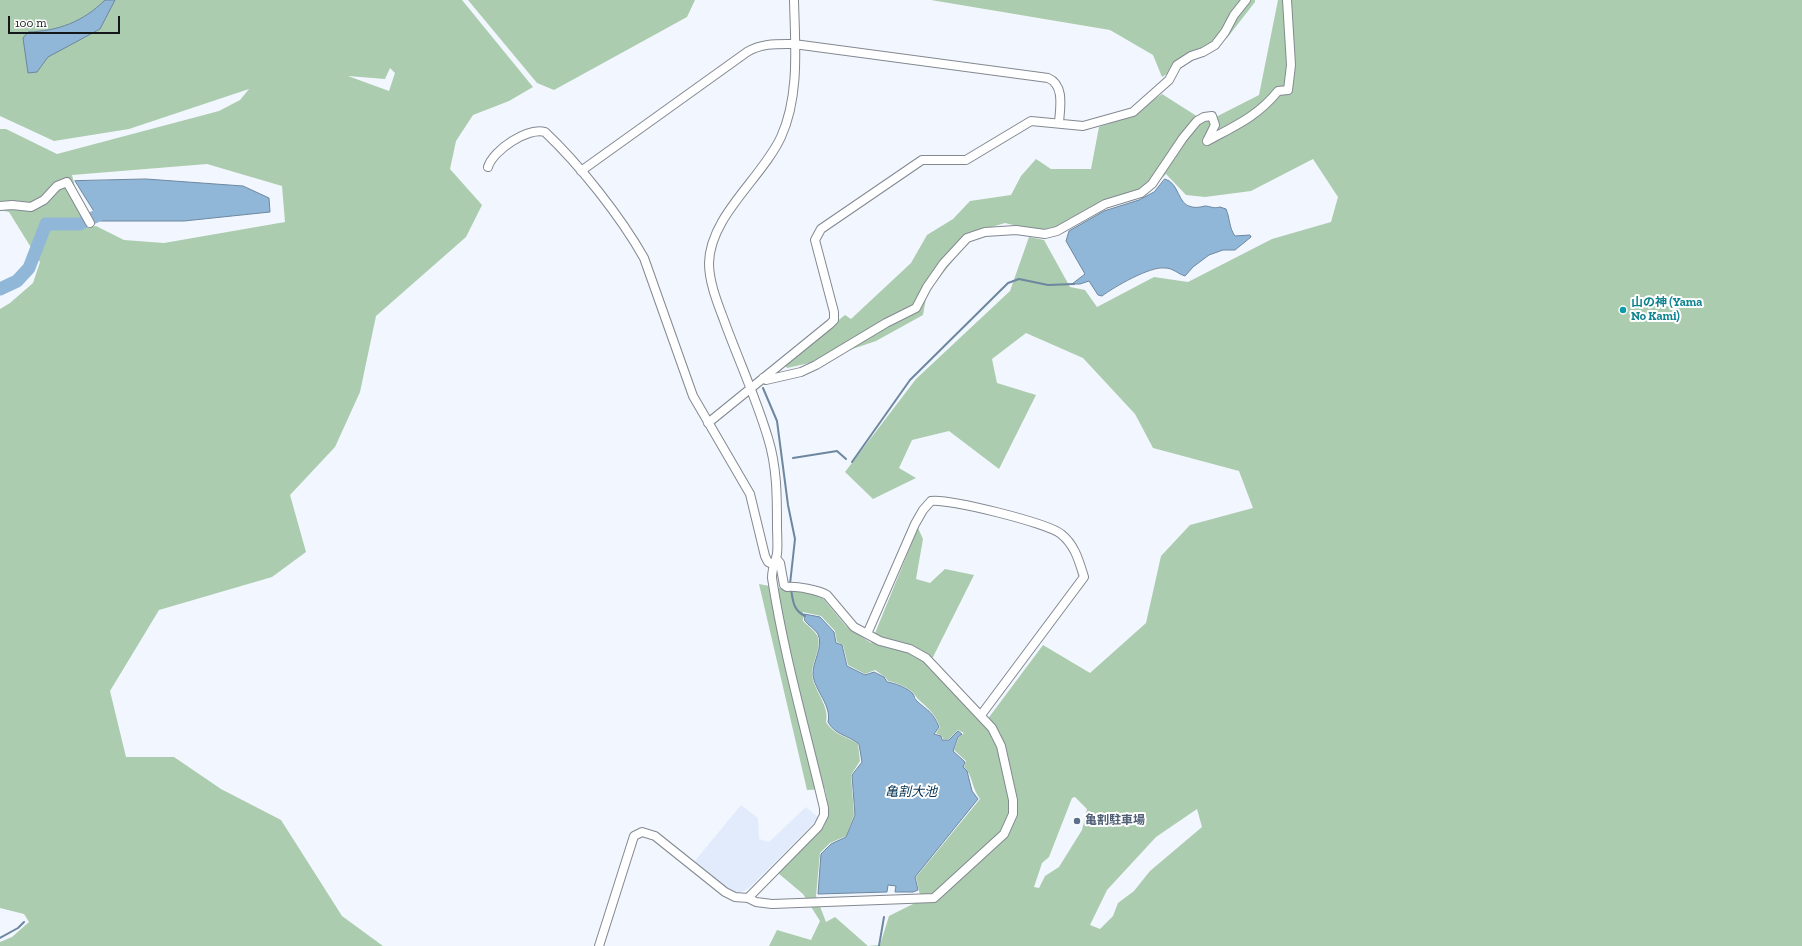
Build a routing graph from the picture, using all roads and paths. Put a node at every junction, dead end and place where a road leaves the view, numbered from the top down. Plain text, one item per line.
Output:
1 (794, 0) edge
2 (1246, 0) edge
3 (1288, 0) edge
4 (794, 44) junction
5 (1059, 123) junction
6 (488, 167) dead end
7 (580, 171) junction
8 (0, 206) edge
9 (90, 223) dead end
10 (763, 378) junction
11 (751, 388) junction
12 (708, 423) junction
13 (775, 561) junction
14 (868, 634) junction
15 (980, 715) junction
16 (748, 898) junction
17 (599, 946) edge

1 - 4 street
2 - 5 street
3 - 10 street
4 - 5 street
4 - 7 street
4 - 11 street
5 - 10 street
6 - 7 street
7 - 12 street
8 - 9 street
10 - 11 street
11 - 12 street
11 - 13 street
12 - 13 street
13 - 14 street
13 - 16 street
14 - 15 street
14 - 15 street
15 - 16 street
16 - 17 street

